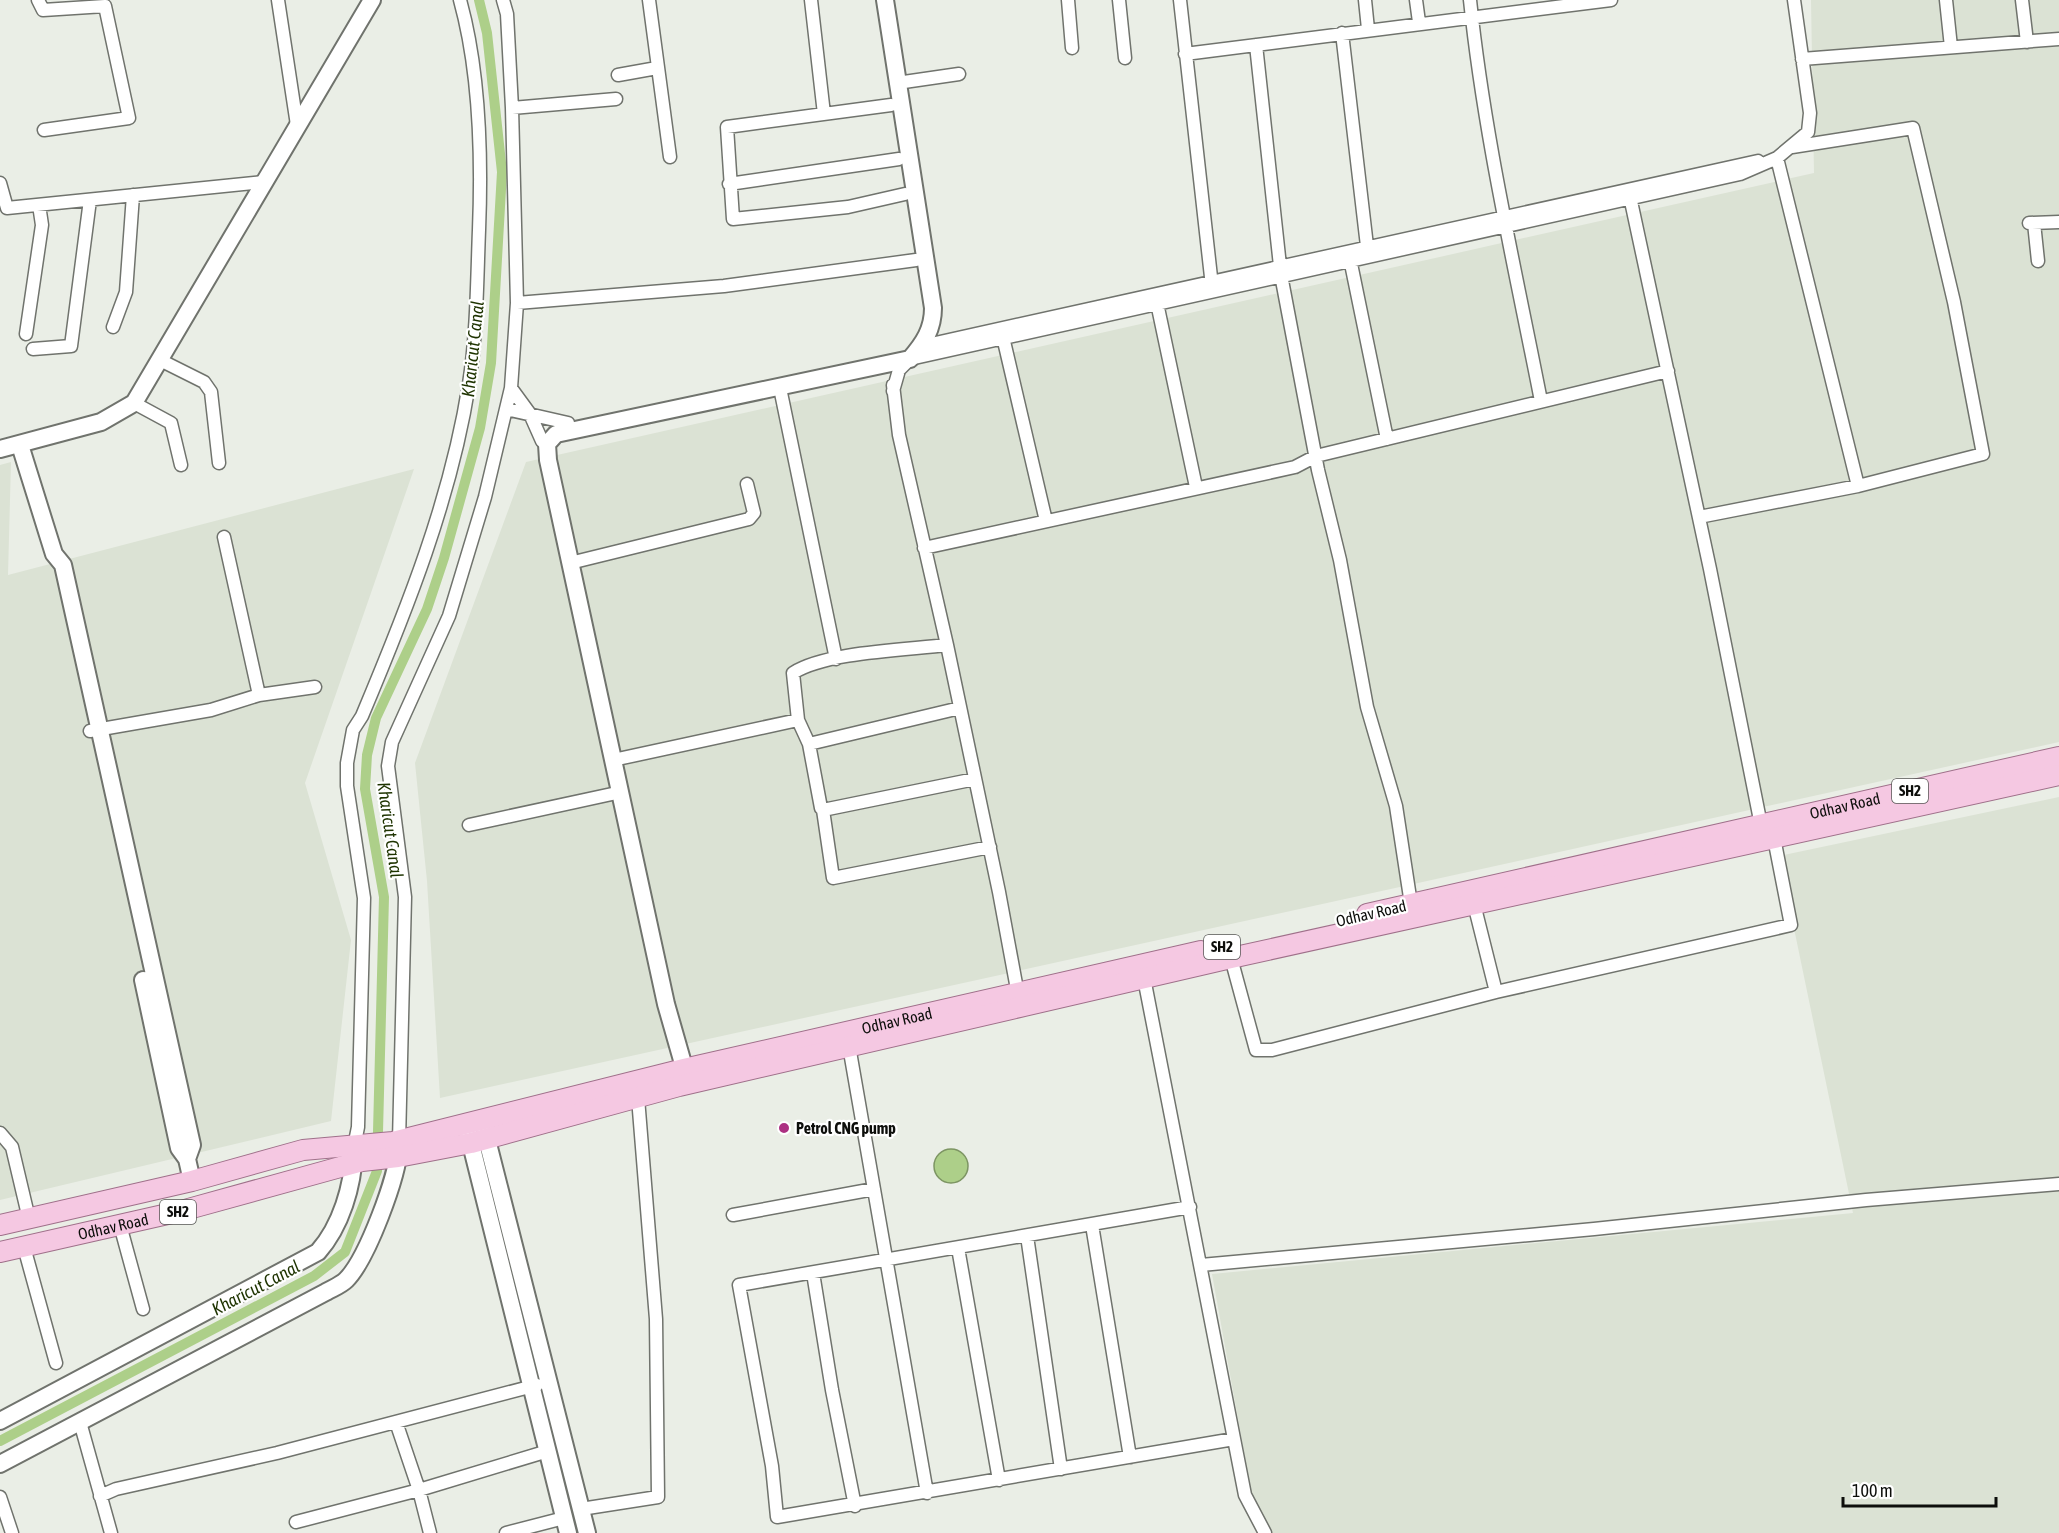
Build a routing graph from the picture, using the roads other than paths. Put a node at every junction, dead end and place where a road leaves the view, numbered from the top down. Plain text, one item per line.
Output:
1 (39, 0) edge
2 (278, 0) edge
3 (372, 0) edge
4 (460, 0) edge
5 (503, 0) edge
6 (650, 0) edge
7 (811, 0) edge
8 (874, 0) edge
9 (885, 0) edge
10 (1068, 0) edge
11 (1119, 0) edge
12 (1180, 0) edge
13 (1365, 0) edge
14 (1416, 0) edge
15 (1470, 0) edge
16 (1611, 0) edge
17 (1794, 0) edge
18 (1946, 0) edge
19 (2022, 0) edge
20 (1582, 2) edge
21 (1523, 5) edge
22 (1471, 16) junction
23 (1419, 22) junction
24 (1368, 29) junction
25 (1342, 33) junction
26 (2059, 39) edge
27 (2027, 42) junction
28 (1256, 45) junction
29 (1951, 47) junction
30 (1072, 48) dead end
31 (1185, 54) junction
32 (1125, 58) dead end
33 (1802, 59) junction
34 (657, 68) junction
35 (959, 74) dead end
36 (618, 75) dead end
37 (897, 83) junction
38 (616, 99) dead end
39 (891, 105) junction
40 (513, 108) junction
41 (824, 114) junction
42 (297, 126) junction
43 (44, 130) dead end
44 (1792, 147) junction
45 (670, 157) dead end
46 (1777, 158) junction
47 (899, 159) junction
48 (263, 182) junction
49 (0, 183) edge
50 (729, 184) junction
51 (1629, 193) junction
52 (905, 194) junction
53 (133, 195) junction
54 (90, 200) junction
55 (39, 206) junction
56 (1506, 220) junction
57 (2059, 222) edge
58 (1367, 246) junction
59 (1350, 255) junction
60 (916, 260) junction
61 (2038, 261) dead end
62 (1280, 270) junction
63 (1212, 286) junction
64 (517, 303) junction
65 (1157, 303) junction
66 (929, 322) junction
67 (113, 327) dead end
68 (26, 334) dead end
69 (1003, 337) junction
70 (942, 346) junction
71 (33, 349) dead end
72 (910, 354) junction
73 (160, 360) junction
74 (1668, 370) junction
75 (511, 388) junction
76 (780, 388) junction
77 (1541, 401) junction
78 (134, 403) junction
79 (506, 409) junction
80 (530, 414) junction
81 (569, 427) junction
82 (1387, 439) junction
83 (545, 442) junction
84 (20, 444) junction
85 (0, 449) edge
86 (1316, 456) junction
87 (219, 463) dead end
88 (180, 465) dead end
89 (747, 484) dead end
90 (1858, 486) junction
91 (1196, 488) junction
92 (1699, 517) junction
93 (1046, 521) junction
94 (224, 537) dead end
95 (924, 548) junction
96 (570, 563) junction
97 (947, 645) junction
98 (836, 659) junction
99 (315, 687) dead end
100 (259, 695) junction
101 (960, 708) junction
102 (798, 720) junction
103 (95, 731) junction
104 (809, 744) junction
105 (2059, 757) edge
106 (613, 760) junction
107 (2059, 775) edge
108 (975, 779) junction
109 (612, 794) junction
110 (823, 810) junction
111 (469, 825) dead end
112 (1768, 831) junction
113 (990, 847) junction
114 (1411, 904) junction
115 (1474, 904) junction
116 (1231, 958) junction
117 (1143, 971) junction
118 (1496, 992) junction
119 (1019, 1000) junction
120 (849, 1046) junction
121 (681, 1078) junction
122 (638, 1098) junction
123 (0, 1132) edge
124 (477, 1132) junction
125 (397, 1147) junction
126 (358, 1155) junction
127 (192, 1181) junction
128 (2059, 1184) edge
129 (873, 1190) junction
130 (1190, 1207) junction
131 (733, 1215) dead end
132 (29, 1219) junction
133 (0, 1225) edge
134 (120, 1225) junction
135 (1092, 1225) junction
136 (1027, 1236) junction
137 (24, 1246) junction
138 (958, 1248) junction
139 (0, 1252) edge
140 (885, 1261) junction
141 (1201, 1265) junction
142 (813, 1273) junction
143 (143, 1309) dead end
144 (57, 1363) dead end
145 (549, 1381) junction
146 (531, 1386) junction
147 (0, 1421) edge
148 (80, 1422) junction
149 (396, 1422) junction
150 (1234, 1438) junction
151 (548, 1451) junction
152 (1130, 1457) junction
153 (0, 1464) edge
154 (1060, 1469) junction
155 (999, 1480) junction
156 (418, 1490) junction
157 (927, 1493) junction
158 (100, 1496) junction
159 (0, 1497) edge
160 (855, 1506) junction
161 (581, 1509) junction
162 (296, 1521) dead end
163 (566, 1525) edge
164 (12, 1533) edge
165 (111, 1533) edge
166 (430, 1533) edge
167 (506, 1533) edge
168 (587, 1533) edge
169 (1265, 1533) edge

1 - 43 street
2 - 42 street
3 - 42 street
4 - 126 street
5 - 40 street
6 - 34 street
7 - 41 street
8 - 39 street
9 - 37 street
10 - 30 street
11 - 32 street
12 - 31 street
13 - 24 street
14 - 23 street
15 - 22 street
16 - 20 street
17 - 33 street
18 - 29 street
19 - 27 street
20 - 21 street
21 - 22 street
22 - 23 street
22 - 56 street
23 - 24 street
24 - 25 street
25 - 28 street
25 - 58 street
26 - 27 street
27 - 29 street
28 - 31 street
28 - 62 street
29 - 33 street
31 - 63 street
33 - 44 street
34 - 36 street
34 - 45 street
35 - 37 street
37 - 66 street
38 - 40 street
39 - 41 street
39 - 47 street
40 - 64 street
41 - 50 street
42 - 48 street
44 - 46 street
44 - 90 street
46 - 51 street
46 - 90 street
47 - 50 street
47 - 52 street
48 - 53 street
48 - 73 street
49 - 55 street
50 - 52 street
51 - 56 street
51 - 74 street
52 - 60 street
53 - 54 street
53 - 67 street
54 - 55 street
54 - 71 street
55 - 68 street
56 - 58 street
56 - 59 street
56 - 77 street
57 - 61 street
58 - 59 street
59 - 62 street
59 - 82 street
60 - 64 street
60 - 66 street
62 - 63 street
62 - 86 street
63 - 65 street
63 - 70 street
64 - 75 street
65 - 69 street
65 - 91 street
66 - 70 street
66 - 72 street
69 - 70 street
69 - 93 street
70 - 72 street
72 - 76 street
72 - 81 street
72 - 95 street
73 - 78 street
73 - 87 street
74 - 77 street
74 - 92 street
75 - 79 street
75 - 80 street
76 - 81 street
76 - 98 street
77 - 82 street
78 - 84 street
78 - 88 street
79 - 80 street
79 - 125 street
80 - 81 street
80 - 83 street
81 - 83 street
82 - 86 street
83 - 96 street
83 - 109 street
84 - 85 street
84 - 103 street
86 - 91 street
86 - 114 street
89 - 96 street
90 - 92 street
91 - 93 street
92 - 112 street
93 - 95 street
94 - 100 street
95 - 97 street
96 - 106 street
97 - 98 street
97 - 101 street
98 - 102 street
99 - 100 street
100 - 103 street
101 - 104 street
101 - 108 street
102 - 104 street
102 - 106 street
103 - 127 street
104 - 110 street
105 - 112 main road, Odhav Road / SH2
106 - 121 street
107 - 112 main road, Odhav Road / SH2
108 - 110 street
108 - 113 street
109 - 111 street
109 - 121 street
110 - 113 street
112 - 114 main road, Odhav Road / SH2
112 - 115 main road, Odhav Road / SH2
112 - 118 street
113 - 119 street
114 - 117 main road, Odhav Road / SH2
115 - 116 main road, Odhav Road / SH2
115 - 118 street
116 - 117 main road, Odhav Road / SH2
116 - 118 street
117 - 119 main road, Odhav Road / SH2
117 - 130 street
119 - 120 main road, Odhav Road / SH2
119 - 121 main road, Odhav Road / SH2
120 - 121 main road, Odhav Road / SH2
120 - 129 street
121 - 122 main road, Odhav Road / SH2
121 - 124 main road, Odhav Road / SH2
122 - 124 main road, Odhav Road / SH2
122 - 161 street
123 - 132 street
124 - 125 main road, Odhav Road / SH2
124 - 145 street
124 - 146 street
125 - 126 main road, SH2
125 - 148 street
126 - 127 main road, Odhav Road / SH2
126 - 134 main road, Odhav Road / SH2
126 - 147 street
127 - 132 main road, Odhav Road / SH2
128 - 141 street
129 - 131 street
129 - 140 street
130 - 135 street
130 - 141 street
132 - 133 main road, Odhav Road / SH2
134 - 137 main road, Odhav Road / SH2
134 - 143 street
135 - 136 street
135 - 152 street
136 - 138 street
136 - 154 street
137 - 139 main road, Odhav Road / SH2
137 - 144 street
138 - 140 street
138 - 155 street
140 - 142 street
140 - 157 street
141 - 150 street
142 - 160 street
142 - 160 street
145 - 146 street
145 - 161 street
146 - 149 street
146 - 151 street
148 - 153 street
148 - 158 street
149 - 156 street
149 - 158 street
150 - 152 street
150 - 169 street
151 - 156 street
151 - 163 street
152 - 154 street
154 - 155 street
155 - 157 street
156 - 162 street
156 - 166 street
157 - 160 street
158 - 165 street
159 - 164 street
161 - 168 street
163 - 167 street

